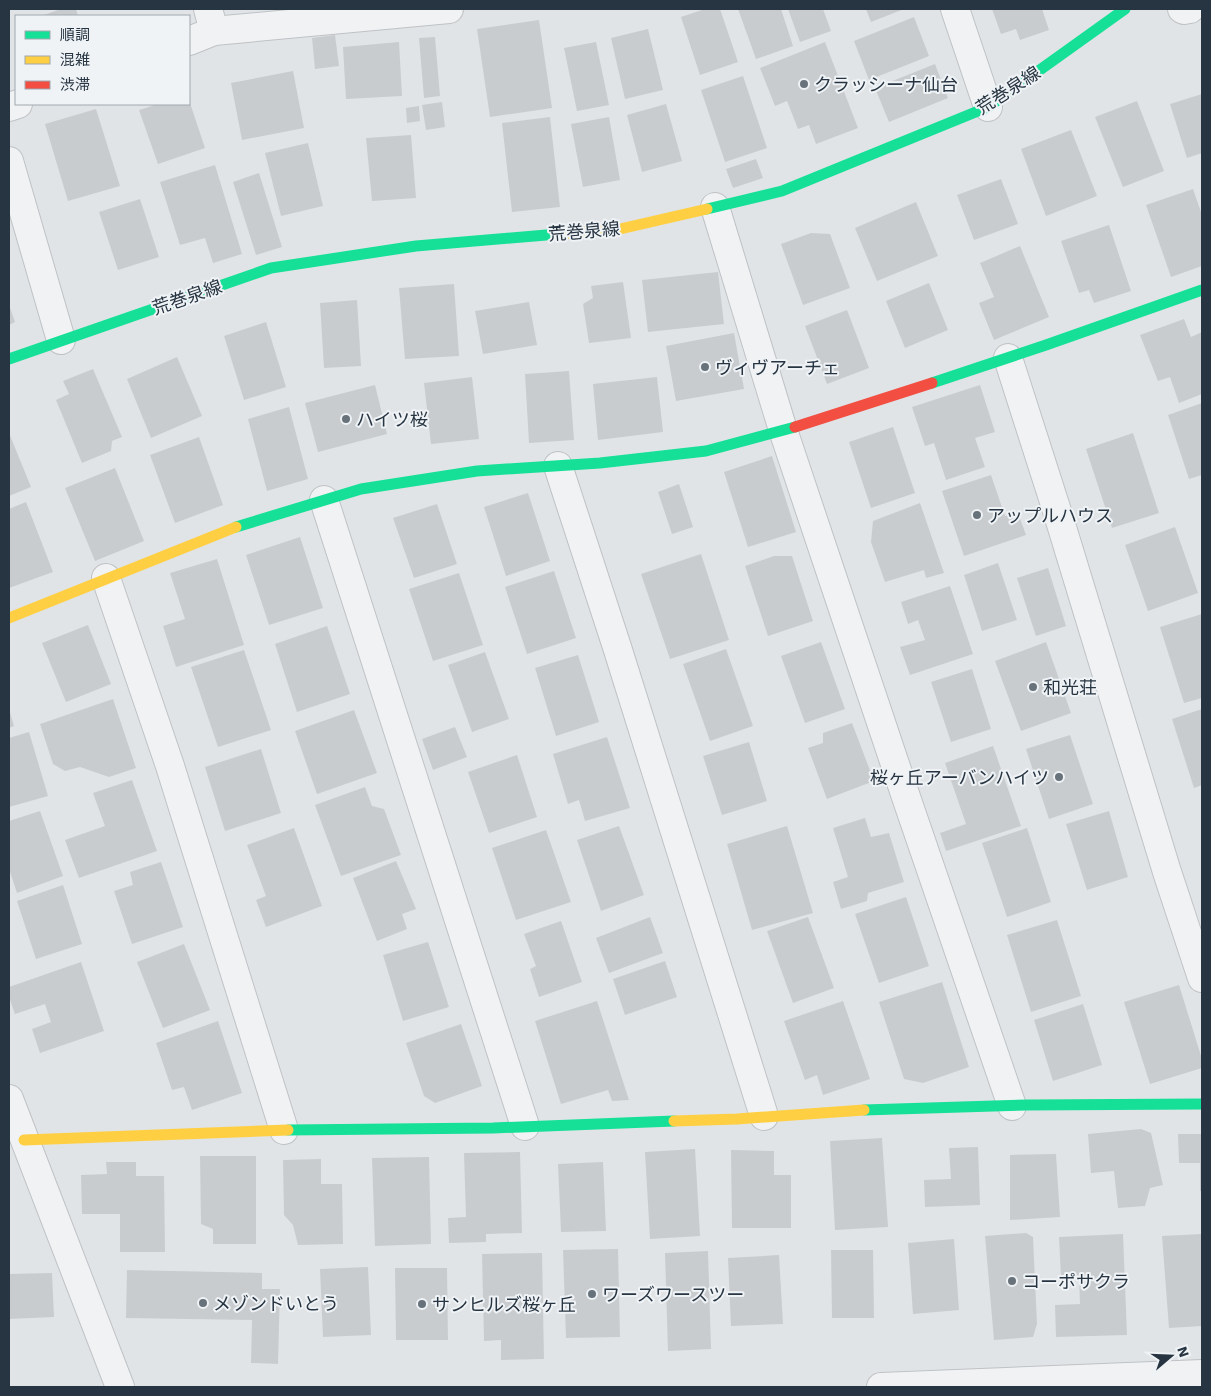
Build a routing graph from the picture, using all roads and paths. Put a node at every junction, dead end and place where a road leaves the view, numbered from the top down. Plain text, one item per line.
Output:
1 (449, 9) edge
2 (955, 9) edge
3 (1125, 9) edge
4 (1182, 9) edge
5 (1190, 9) edge
6 (211, 20) edge
7 (190, 40) edge
8 (988, 107) junction
9 (9, 161) edge
10 (715, 207) junction
11 (1202, 290) edge
12 (61, 340) junction
13 (1008, 358) junction
14 (9, 359) edge
15 (783, 430) junction
16 (558, 466) junction
17 (324, 500) junction
18 (106, 578) junction
19 (9, 618) edge
20 (1202, 978) edge
21 (9, 1099) edge
22 (1202, 1104) edge
23 (1012, 1106) junction
24 (764, 1116) junction
25 (525, 1126) junction
26 (284, 1130) junction
27 (24, 1140) junction
28 (1202, 1374) edge
29 (1093, 1383) edge
30 (120, 1387) edge
31 (881, 1387) edge

1 - 6 street
2 - 8 street
3 - 8 street, 荒巻泉線
4 - 5 street
6 - 7 street
8 - 10 street, 荒巻泉線
9 - 12 street
10 - 12 street, 荒巻泉線
10 - 15 street
11 - 13 street
12 - 14 street, 荒巻泉線
13 - 15 street
13 - 20 street
15 - 16 street
15 - 23 street
16 - 17 street
16 - 24 street
17 - 18 street
17 - 25 street
18 - 19 street
18 - 26 street
21 - 27 street
22 - 23 street
23 - 24 street
24 - 25 street
25 - 26 street
26 - 27 street
27 - 30 street
28 - 29 street
29 - 31 street

